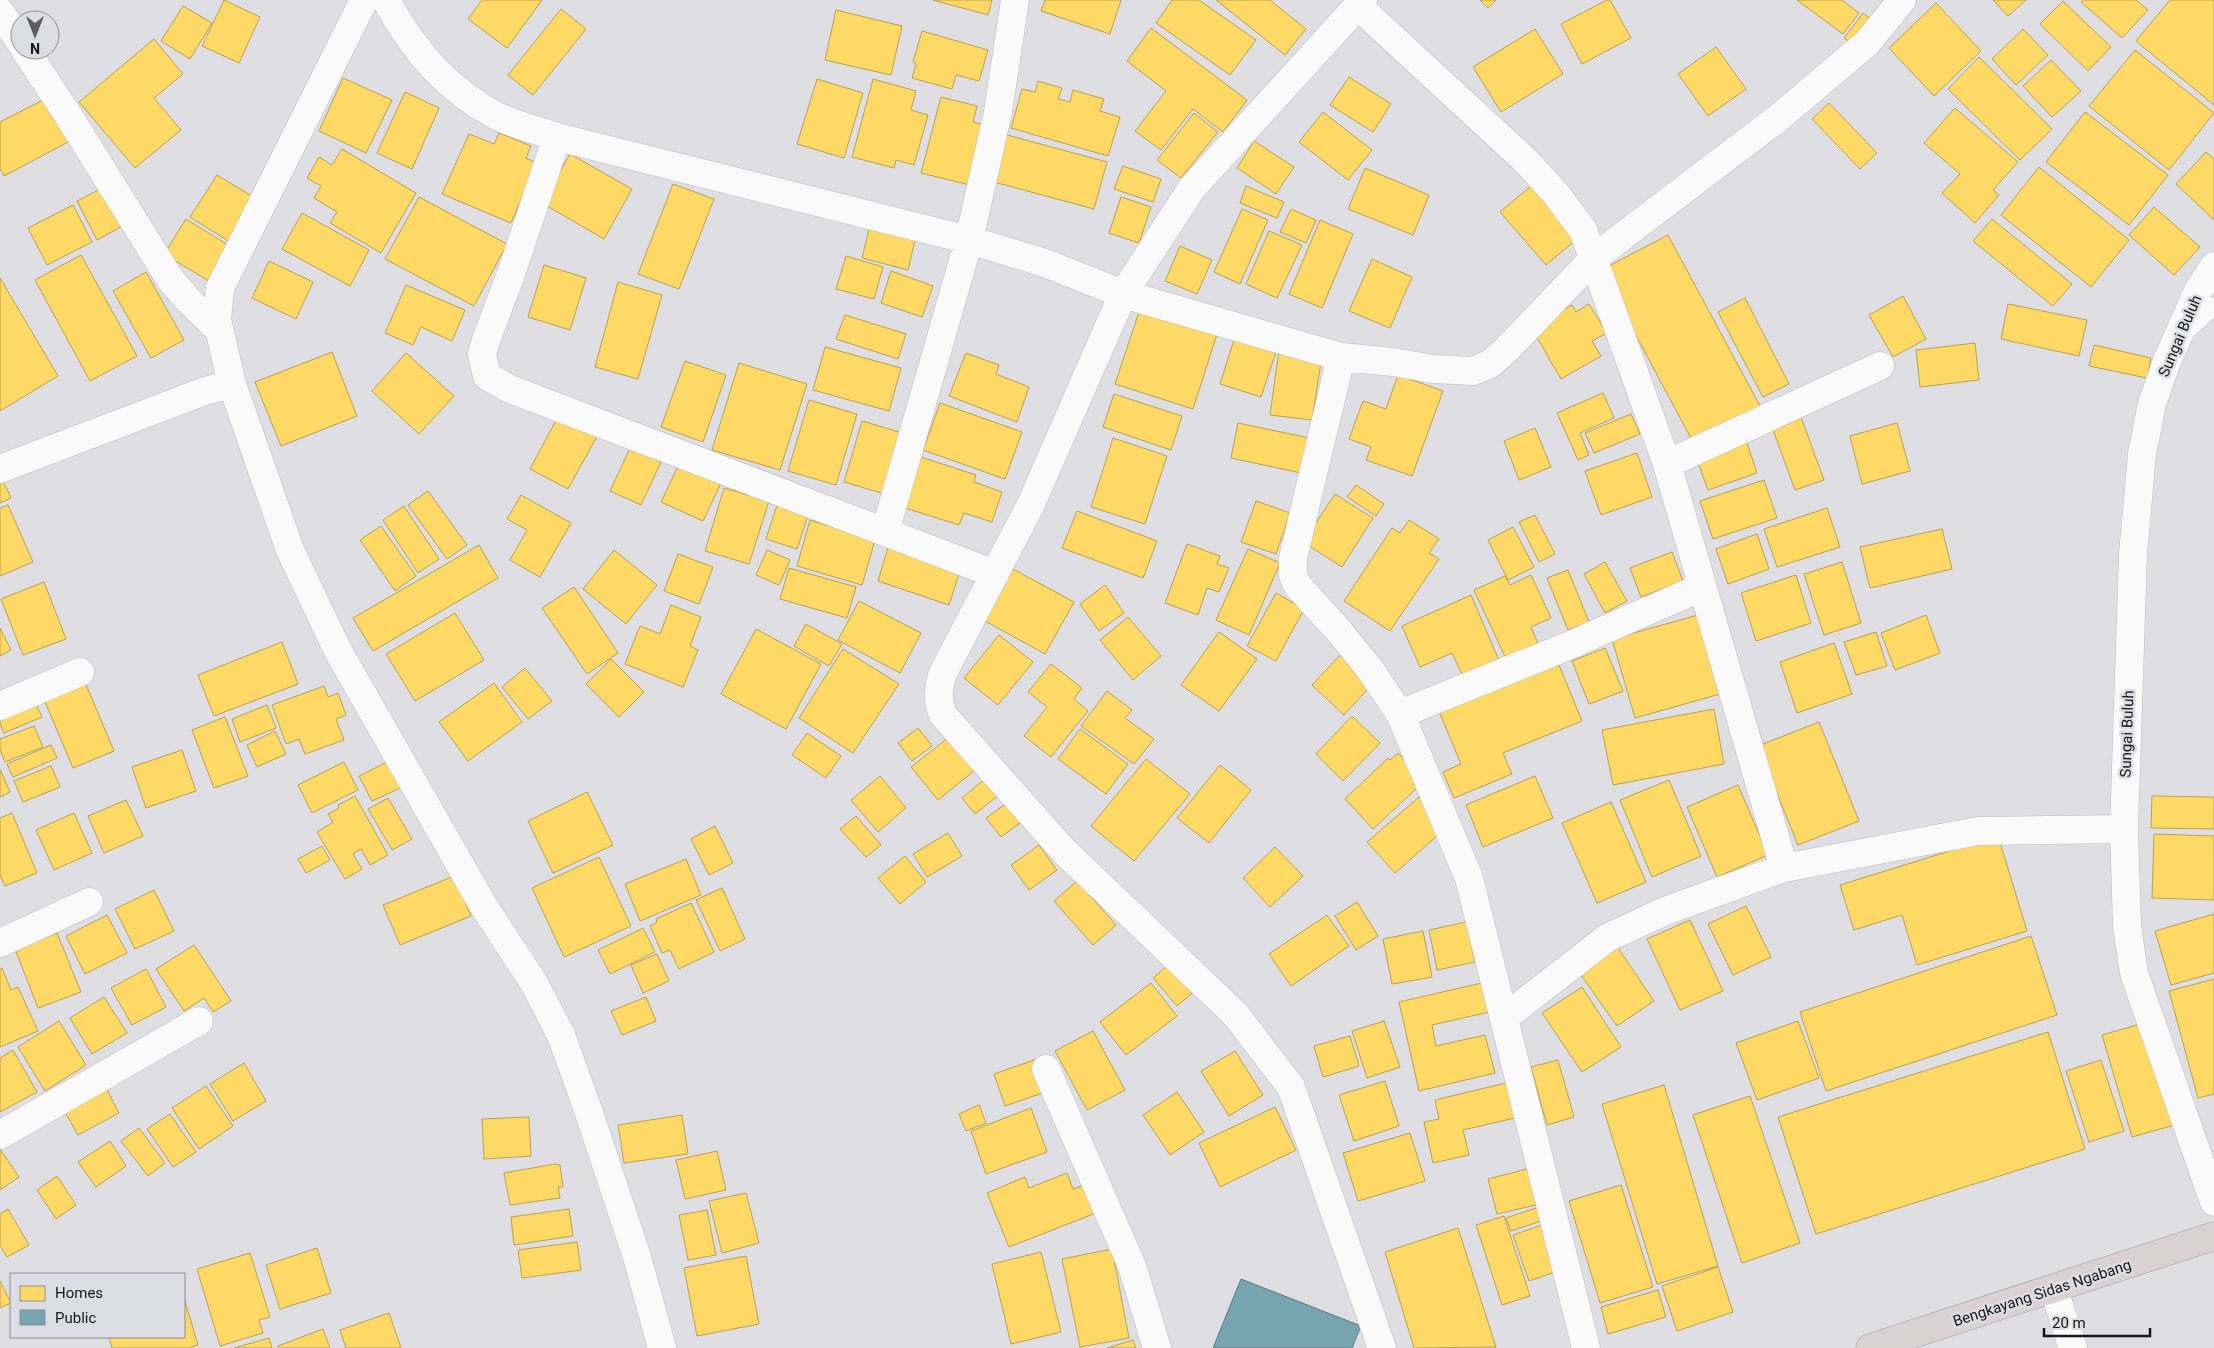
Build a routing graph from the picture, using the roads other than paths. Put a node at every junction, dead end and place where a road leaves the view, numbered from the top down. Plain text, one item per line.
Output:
1 (364, 0) edge
2 (386, 0) edge
3 (1015, 0) edge
4 (1902, 0) edge
5 (1361, 3) edge
6 (0, 12) edge
7 (10, 27) edge
8 (33, 60) edge
9 (557, 137) junction
10 (969, 240) junction
11 (1594, 258) junction
12 (2214, 266) edge
13 (1123, 294) junction
14 (2214, 306) edge
15 (218, 329) junction
16 (2174, 343) junction
17 (1341, 357) junction
18 (1880, 366) dead end
19 (232, 384) junction
20 (1667, 464) junction
21 (0, 469) edge
22 (885, 532) junction
23 (995, 574) junction
24 (1702, 587) junction
25 (80, 672) dead end
26 (0, 706) edge
27 (1400, 714) junction
28 (2124, 829) junction
29 (1784, 868) junction
30 (89, 902) dead end
31 (0, 943) edge
32 (1504, 1018) junction
33 (199, 1021) dead end
34 (1046, 1068) dead end
35 (0, 1135) edge
36 (2214, 1202) edge
37 (2214, 1236) edge
38 (2054, 1290) junction
39 (662, 1348) edge
40 (1156, 1348) edge
41 (1382, 1348) edge
42 (1586, 1348) edge
43 (1870, 1348) edge
44 (2073, 1348) edge

1 - 15 street
2 - 9 street
3 - 10 street
4 - 11 street
5 - 11 street
5 - 13 street
6 - 7 street
8 - 15 street
9 - 10 street
9 - 22 street
10 - 13 street
10 - 22 street
11 - 17 street
11 - 20 street
12 - 16 street, Sungai Buluh
13 - 17 street
13 - 23 street
14 - 16 lane
15 - 19 street
16 - 28 street, Sungai Buluh
17 - 27 street
18 - 20 street
19 - 21 street
19 - 39 street
20 - 24 street
22 - 23 street
23 - 41 street
24 - 27 street
24 - 29 street
25 - 26 street
27 - 32 street
28 - 29 street
28 - 36 street, Sungai Buluh
29 - 32 street
30 - 31 street
32 - 42 street
33 - 35 street
34 - 40 street
37 - 38 highway, Bengkayang Sidas Ngabang
38 - 43 highway, Bengkayang Sidas Ngabang
38 - 44 street

